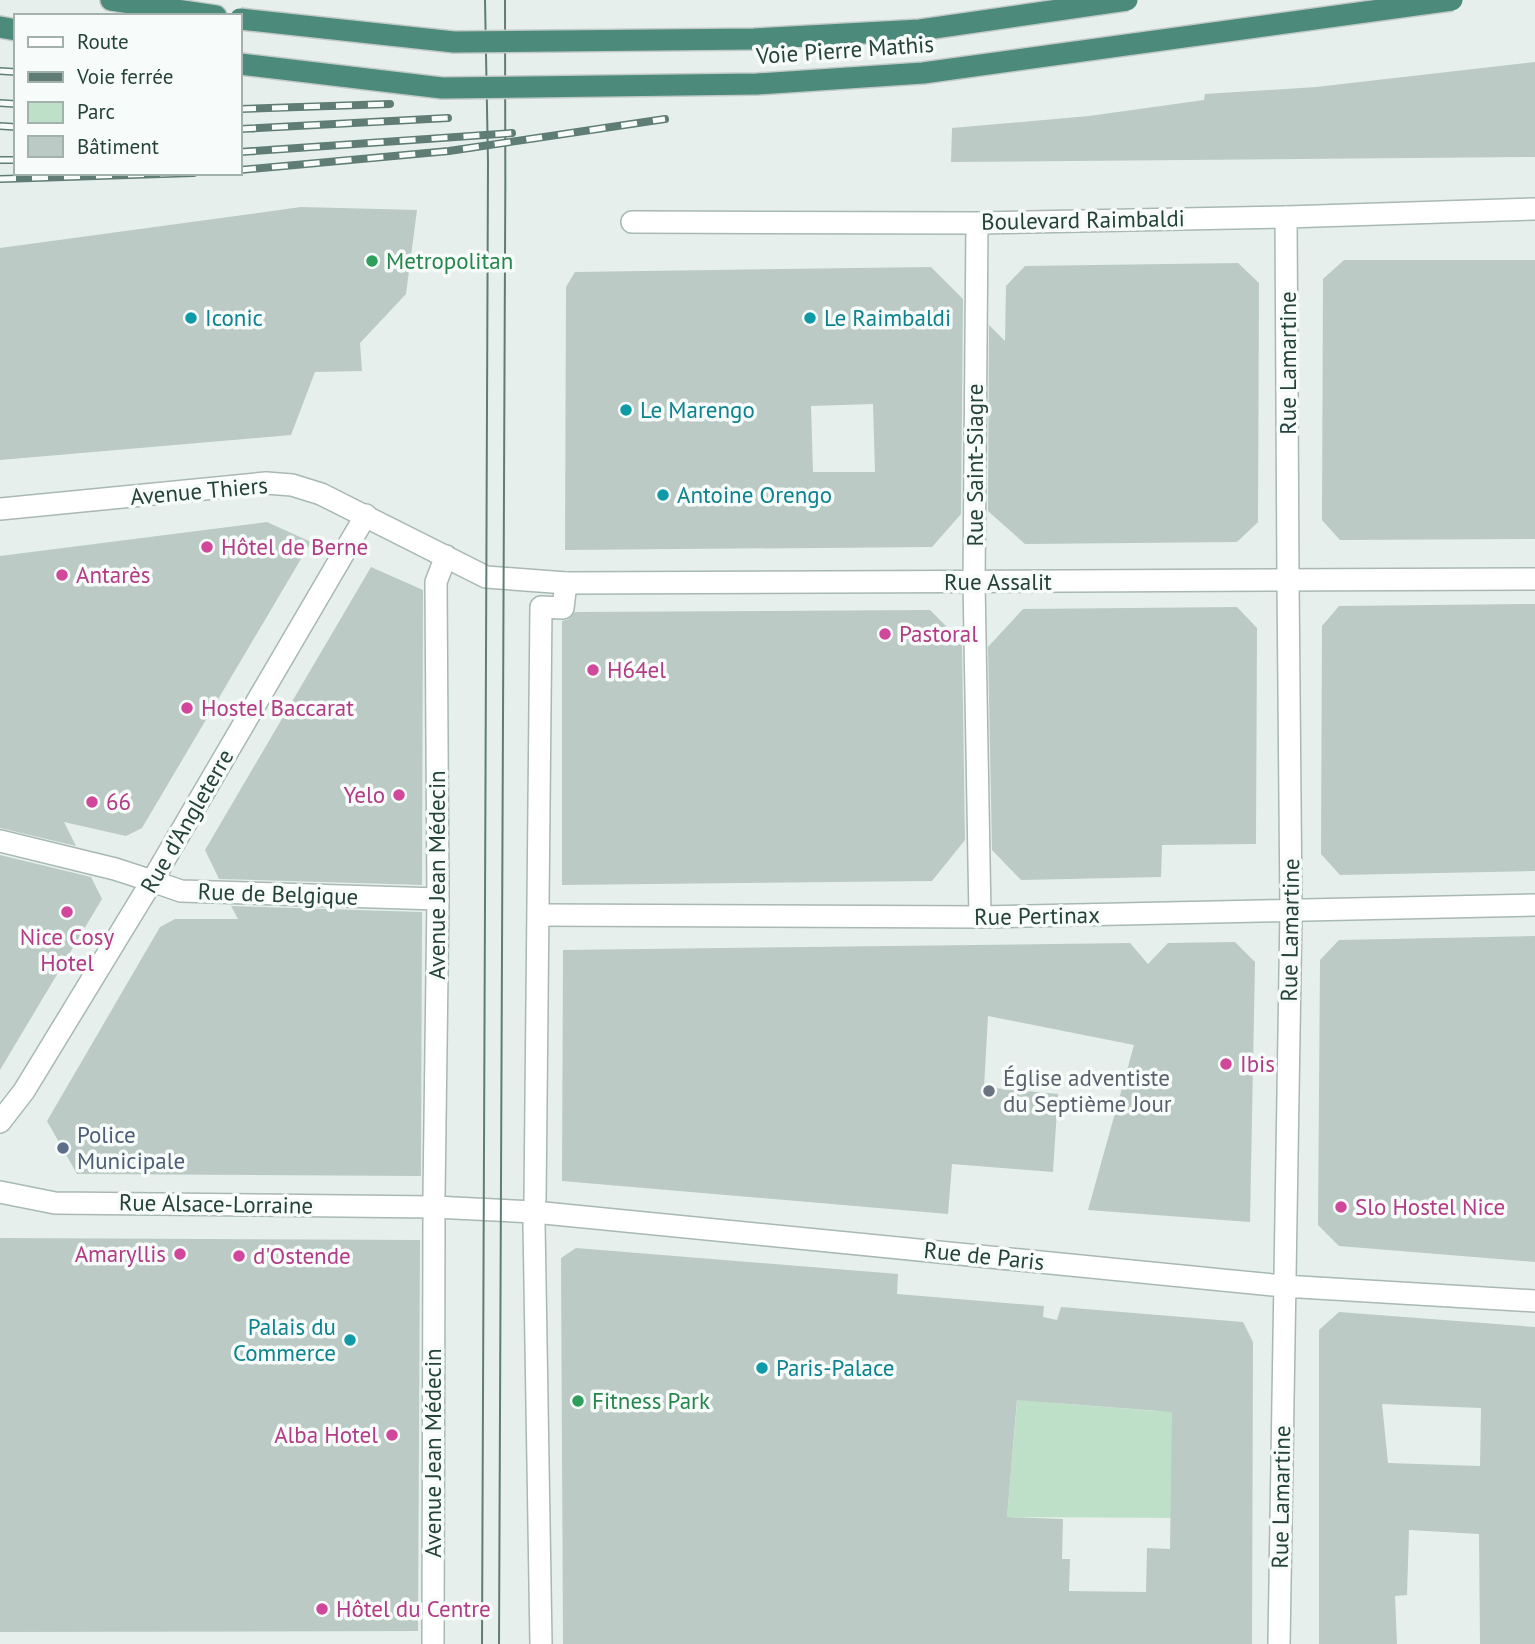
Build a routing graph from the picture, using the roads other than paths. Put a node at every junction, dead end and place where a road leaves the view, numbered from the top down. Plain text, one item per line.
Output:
1 (111, 0) edge
2 (1126, 0) edge
3 (1452, 0) edge
4 (203, 14) edge
5 (242, 19) edge
6 (242, 64) edge
7 (1535, 209) edge
8 (1286, 216) junction
9 (632, 222) dead end
10 (976, 223) junction
11 (0, 509) edge
12 (366, 515) junction
13 (455, 561) junction
14 (1535, 579) edge
15 (1288, 581) junction
16 (974, 582) junction
17 (566, 583) junction
18 (0, 841) edge
19 (152, 881) junction
20 (438, 899) junction
21 (1535, 905) edge
22 (1291, 911) junction
23 (540, 915) junction
24 (980, 917) junction
25 (0, 1122) edge
26 (0, 1192) edge
27 (535, 1200) dead end
28 (434, 1207) junction
29 (534, 1223) dead end
30 (1283, 1286) junction
31 (1535, 1301) edge
32 (433, 1644) edge
33 (541, 1644) edge
34 (1279, 1644) edge

1 - 4 highway
2 - 5 highway, Voie Pierre Mathis, bridge
3 - 6 highway, Voie Pierre Mathis, bridge
7 - 8 street, Boulevard Raimbaldi
8 - 10 street, Boulevard Raimbaldi
8 - 15 street, Rue Lamartine
9 - 10 street, Boulevard Raimbaldi
10 - 16 street, Rue Saint-Siagre
11 - 12 street, Avenue Thiers
12 - 13 street, Avenue Thiers
12 - 19 street, Rue d'Angleterre
13 - 17 street, Rue Assalit
13 - 20 street, Avenue Jean Médecin
14 - 15 street, Rue Assalit
15 - 16 street, Rue Assalit
15 - 22 street, Rue Lamartine
16 - 17 street, Rue Assalit
16 - 24 street, Rue Saint-Siagre
17 - 23 street
18 - 19 street, Rue de Belgique
19 - 20 street, Rue de Belgique
19 - 25 street, Rue d'Angleterre
20 - 28 street, Avenue Jean Médecin
21 - 22 street, Rue Pertinax
22 - 24 street, Rue Pertinax
22 - 30 street, Rue Lamartine
23 - 24 street, Rue Pertinax
23 - 27 street
26 - 28 street, Rue Alsace-Lorraine
28 - 30 street, Rue de Paris
28 - 32 street, Avenue Jean Médecin
29 - 33 street
30 - 31 street, Rue de Paris
30 - 34 street, Rue Lamartine

